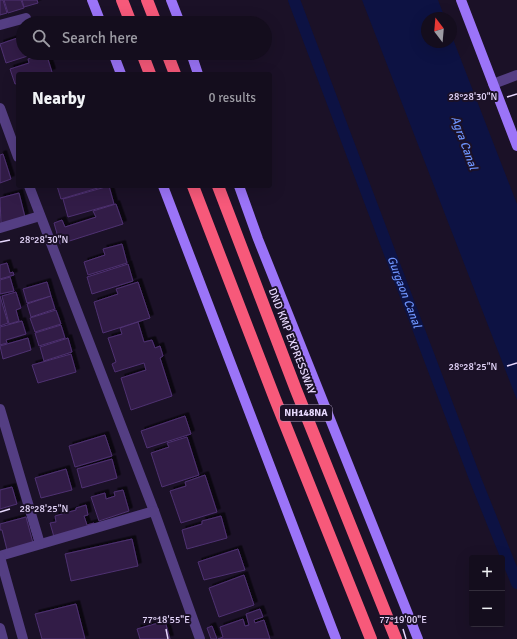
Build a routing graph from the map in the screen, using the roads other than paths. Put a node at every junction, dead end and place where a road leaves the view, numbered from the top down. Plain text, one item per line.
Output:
1 (92, 0) edge
2 (122, 0) edge
3 (147, 0) edge
4 (171, 0) edge
5 (461, 0) edge
6 (98, 16) edge
7 (128, 16) edge
8 (153, 16) edge
9 (177, 16) edge
10 (16, 21) edge
11 (0, 25) edge
12 (116, 60) edge
13 (145, 60) edge
14 (170, 60) edge
15 (193, 60) edge
16 (120, 72) edge
17 (149, 72) edge
18 (174, 72) edge
19 (197, 72) edge
20 (517, 75) edge
21 (493, 84) junction
22 (0, 108) edge
23 (4, 133) edge
24 (517, 146) edge
25 (16, 154) edge
26 (30, 188) edge
27 (164, 188) edge
28 (195, 188) edge
29 (219, 188) edge
30 (240, 188) edge
31 (40, 216) junction
32 (0, 228) edge
33 (0, 409) edge
34 (154, 511) junction
35 (40, 544) junction
36 (0, 556) edge
37 (0, 628) edge
38 (3, 639) edge
39 (23, 639) edge
40 (200, 639) edge
41 (336, 639) edge
42 (371, 639) edge
43 (396, 639) edge
44 (418, 639) edge

1 - 6 street
2 - 7 highway
3 - 8 highway
4 - 9 street
5 - 21 street
10 - 11 street
12 - 16 street
13 - 17 highway
14 - 18 highway
15 - 19 street
20 - 21 street
21 - 24 street
22 - 23 street
23 - 25 street
26 - 31 street
27 - 41 street
28 - 42 highway, NH148NA
29 - 43 highway, DND KMP EXPRESSWAY / NH148NA
30 - 44 street
31 - 32 street
31 - 34 street
33 - 35 street
34 - 35 street
34 - 40 street
35 - 36 street
36 - 39 street
37 - 38 street

